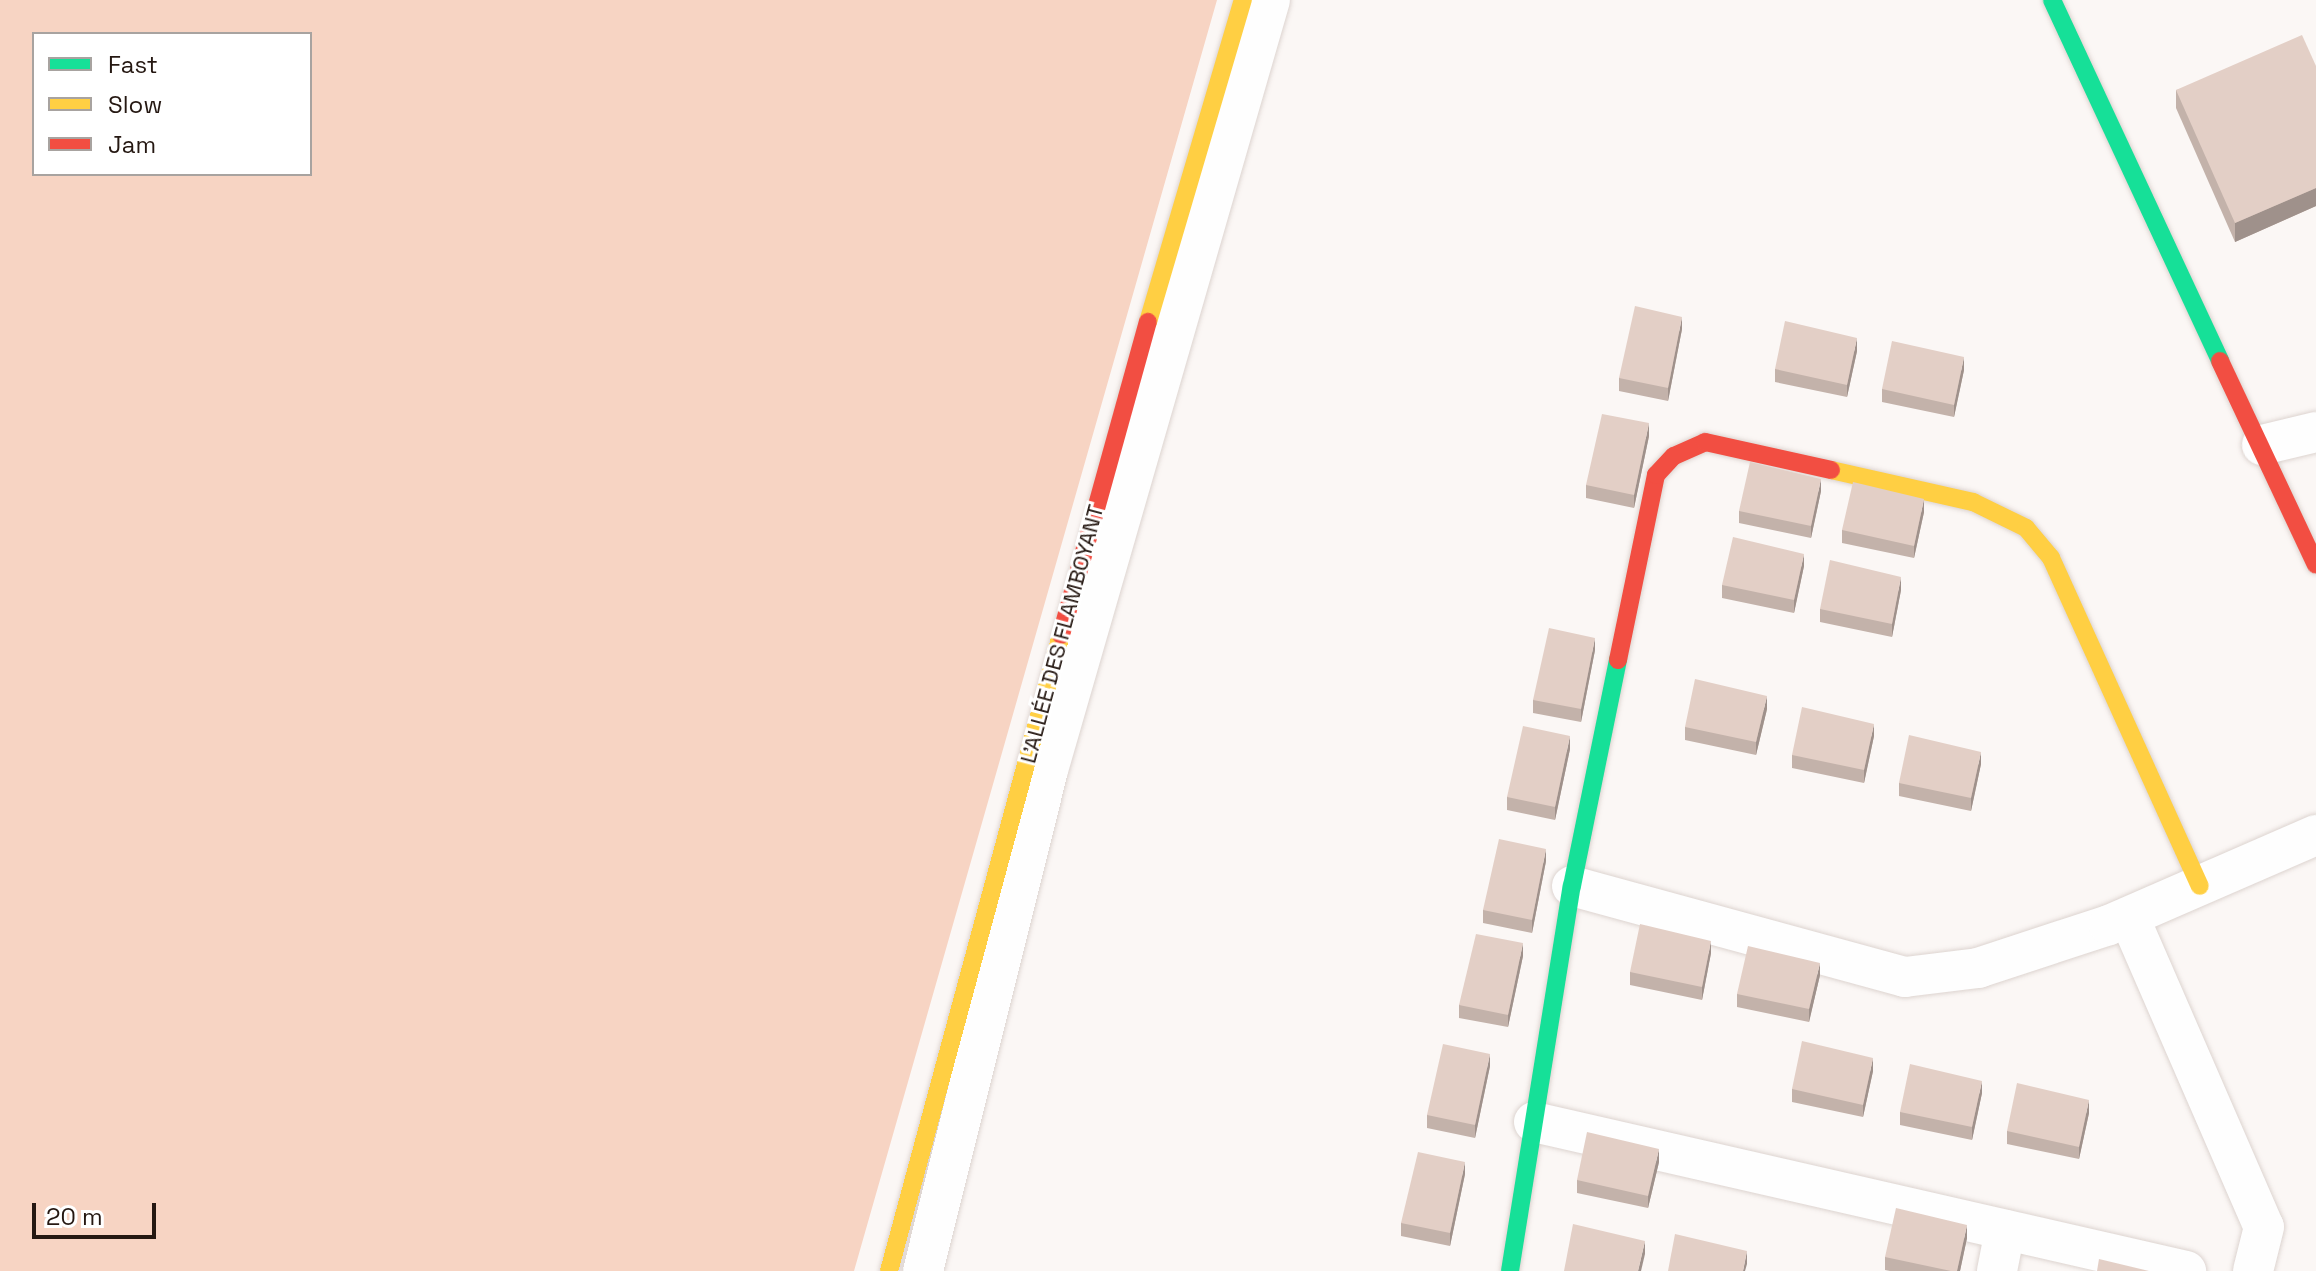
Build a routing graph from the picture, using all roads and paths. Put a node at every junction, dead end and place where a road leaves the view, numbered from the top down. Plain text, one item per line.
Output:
1 (1243, 0) edge
2 (1270, 0) edge
3 (2052, 0) edge
4 (2316, 432) edge
5 (2262, 445) junction
6 (2316, 565) edge
7 (2316, 835) edge
8 (1572, 886) junction
9 (2200, 886) junction
10 (2129, 917) junction
11 (1534, 1122) junction
12 (2005, 1230) junction
13 (889, 1271) edge
14 (923, 1271) edge
15 (1510, 1271) edge
16 (1997, 1271) edge
17 (2186, 1271) edge
18 (2253, 1271) edge

1 - 13 street, L’ALLÉE DES FLAMBOYANT
2 - 14 street, L’ALLÉE DES FLAMBOYANT
3 - 5 street
4 - 5 street
5 - 6 street
7 - 9 street
8 - 9 street
8 - 10 street
8 - 11 street
9 - 10 street
10 - 18 street
11 - 12 street
11 - 15 street
12 - 16 street
12 - 17 street

